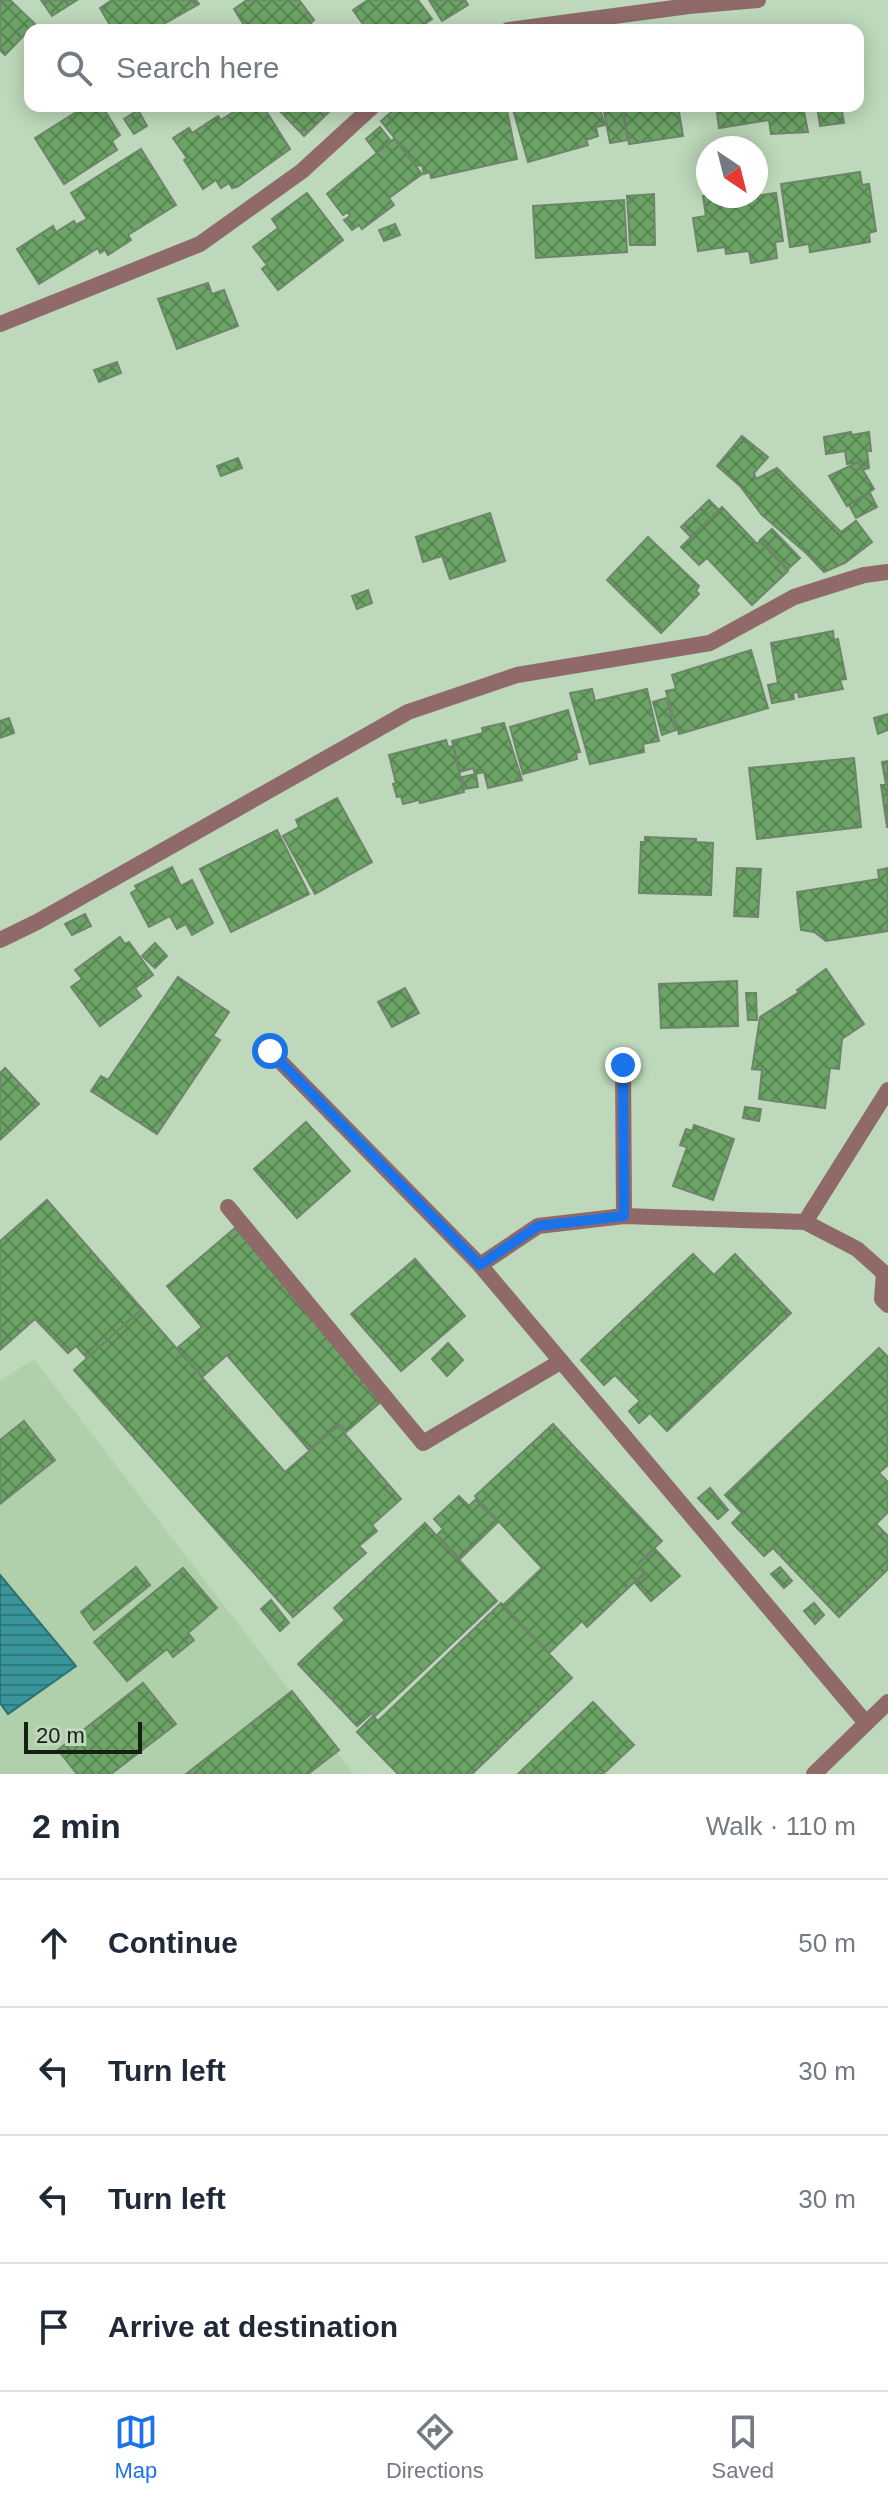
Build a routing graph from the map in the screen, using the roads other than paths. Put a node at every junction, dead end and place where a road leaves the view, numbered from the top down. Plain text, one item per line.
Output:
1 (758, 0) edge
2 (553, 24) edge
3 (366, 112) edge
4 (0, 324) edge
5 (888, 572) edge
6 (0, 940) edge
7 (270, 1051) dead end
8 (623, 1065) dead end
9 (888, 1090) edge
10 (228, 1207) dead end
11 (624, 1216) junction
12 (805, 1222) junction
13 (480, 1265) junction
14 (886, 1273) edge
15 (888, 1305) edge
16 (560, 1362) junction
17 (888, 1702) edge
18 (866, 1723) junction
19 (814, 1774) edge

1 - 2 street
3 - 4 street
5 - 6 street
7 - 13 street
8 - 11 street
9 - 12 street
10 - 16 street
11 - 12 street
11 - 13 street
12 - 14 street
13 - 16 street
14 - 15 street
16 - 18 street
17 - 18 street
18 - 19 street

